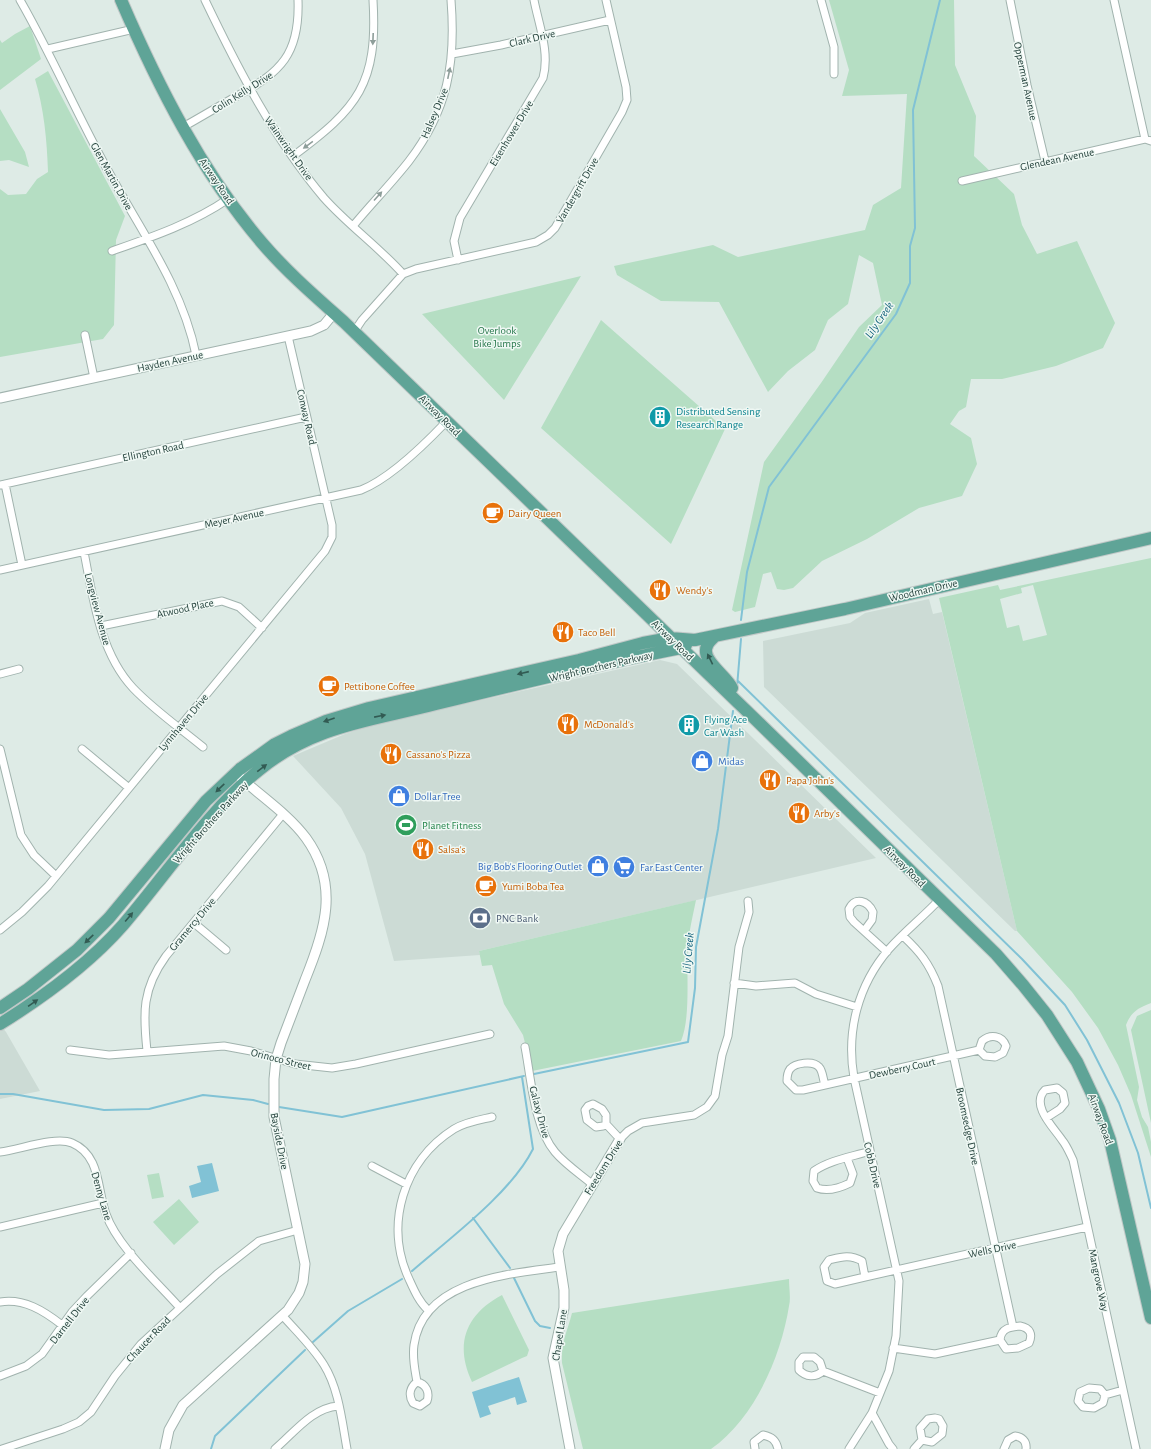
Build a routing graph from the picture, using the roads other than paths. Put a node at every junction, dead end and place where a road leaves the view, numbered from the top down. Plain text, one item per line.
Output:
1 (20, 0) edge
2 (122, 0) edge
3 (206, 0) edge
4 (298, 0) edge
5 (373, 0) edge
6 (451, 0) edge
7 (534, 0) edge
8 (606, 0) edge
9 (821, 0) edge
10 (1010, 0) edge
11 (1114, 0) edge
12 (610, 20) junction
13 (134, 29) junction
14 (542, 35) junction
15 (48, 49) junction
16 (452, 54) junction
17 (834, 74) dead end
18 (250, 89) junction
19 (183, 127) junction
20 (1148, 140) edge
21 (293, 156) junction
22 (1045, 161) junction
23 (962, 181) dead end
24 (228, 199) junction
25 (353, 226) junction
26 (146, 239) junction
27 (112, 251) dead end
28 (458, 260) junction
29 (403, 274) junction
30 (334, 313) junction
31 (354, 332) junction
32 (84, 335) dead end
33 (288, 336) junction
34 (196, 355) junction
35 (94, 378) junction
36 (0, 398) edge
37 (306, 417) junction
38 (446, 422) junction
39 (2, 485) edge
40 (325, 498) junction
41 (1151, 538) edge
42 (84, 552) junction
43 (22, 565) junction
44 (0, 570) edge
45 (638, 607) junction
46 (101, 626) junction
47 (262, 628) junction
48 (715, 636) junction
49 (695, 640) joint
50 (675, 642) junction
51 (643, 643) junction
52 (19, 669) dead end
53 (0, 674) edge
54 (738, 702) junction
55 (179, 728) junction
56 (203, 747) dead end
57 (0, 749) edge
58 (82, 749) dead end
59 (235, 773) junction
60 (245, 782) junction
61 (129, 788) junction
62 (283, 814) junction
63 (56, 876) junction
64 (939, 900) junction
65 (748, 901) dead end
66 (194, 923) junction
67 (0, 930) edge
68 (864, 931) dead end
69 (903, 936) junction
70 (226, 950) dead end
71 (887, 952) junction
72 (734, 983) junction
73 (857, 1007) junction
74 (0, 1008) edge
75 (0, 1024) edge
76 (490, 1034) dead end
77 (525, 1047) dead end
78 (70, 1050) dead end
79 (979, 1050) dead end
80 (147, 1051) junction
81 (953, 1056) junction
82 (276, 1059) junction
83 (854, 1078) junction
84 (824, 1085) junction
85 (492, 1117) dead end
86 (1046, 1118) dead end
87 (606, 1124) dead end
88 (620, 1139) junction
89 (870, 1151) junction
90 (0, 1152) edge
91 (847, 1158) junction
92 (372, 1166) dead end
93 (406, 1184) junction
94 (592, 1184) junction
95 (103, 1203) junction
96 (0, 1227) edge
97 (1087, 1227) junction
98 (298, 1230) junction
99 (995, 1248) junction
100 (131, 1253) junction
101 (560, 1268) junction
102 (898, 1271) junction
103 (865, 1277) junction
104 (0, 1302) edge
105 (180, 1308) junction
106 (428, 1310) junction
107 (282, 1315) junction
108 (1151, 1318) edge
109 (62, 1325) junction
110 (1013, 1327) junction
111 (1000, 1340) junction
112 (893, 1348) junction
113 (823, 1371) dead end
114 (0, 1376) edge
115 (417, 1382) dead end
116 (1123, 1390) junction
117 (880, 1393) junction
118 (1105, 1395) dead end
119 (338, 1406) junction
120 (872, 1413) junction
121 (922, 1440) dead end
122 (2, 1449) edge
123 (165, 1449) edge
124 (275, 1449) edge
125 (348, 1449) edge
126 (570, 1449) edge
127 (755, 1449) edge
128 (778, 1449) edge
129 (849, 1449) edge
130 (893, 1449) edge
131 (914, 1449) edge
132 (1004, 1449) edge
133 (1026, 1449) edge
134 (1136, 1449) edge

1 - 15 street, Glen Martin Drive
2 - 13 main road, Airway Road
3 - 18 street, Wainwright Drive
4 - 18 street, Colin Kelly Drive
5 -> 21 street
6 - 16 street, Halsey Drive
7 - 14 street, Eisenhower Drive
8 - 12 street, Vandergrift Drive
9 - 17 street
10 - 22 street, Opperman Avenue
11 - 20 street
12 - 14 street, Clark Drive
12 - 28 street, Vandergrift Drive
13 - 15 street
13 - 19 main road, Airway Road
14 - 16 street, Clark Drive
14 - 28 street, Eisenhower Drive
15 - 26 street, Glen Martin Drive
25 -> 16 street, Halsey Drive
18 - 19 street, Colin Kelly Drive
18 - 21 street, Wainwright Drive
19 - 24 main road, Airway Road
20 - 22 street, Glendean Avenue
21 - 25 street, Wainwright Drive
22 - 23 street, Glendean Avenue
24 - 26 street
24 - 30 main road, Airway Road
25 - 29 street, Wainwright Drive
26 - 27 street
26 - 34 street, Glen Martin Drive
28 - 29 street, Vandergrift Drive
29 - 31 street
30 - 31 main road, Airway Road
30 - 33 street, Hayden Avenue
31 - 38 main road, Airway Road
32 - 35 street
33 - 34 street, Hayden Avenue
33 - 37 street, Conway Road
34 - 35 street, Hayden Avenue
35 - 36 street, Hayden Avenue
37 - 39 street, Ellington Road
37 - 40 street, Conway Road
38 - 40 street, Meyer Avenue
38 - 45 main road, Airway Road
39 - 43 street
40 - 42 street, Meyer Avenue
40 - 47 street, Lynnhaven Drive
41 - 48 main road, Woodman Drive
42 - 43 street, Meyer Avenue
42 - 46 street, Longview Avenue
43 - 44 street, Meyer Avenue
45 - 50 main road, Airway Road
45 - 51 main road
46 - 47 street, Atwood Place
46 - 55 street, Longview Avenue
47 - 55 street, Lynnhaven Drive
48 - 49 main road, Woodman Drive
54 -> 48 main road
49 - 50 main road, Wright Brothers Parkway
50 - 51 main road, Wright Brothers Parkway
50 - 54 main road, Airway Road
60 -> 50 main road, Wright Brothers Parkway
51 -> 59 main road, Wright Brothers Parkway
52 - 53 street
54 - 64 main road, Airway Road
55 - 56 street, Longview Avenue
55 - 61 street, Lynnhaven Drive
57 - 63 street
58 - 61 street
59 - 60 street, Bayside Drive
59 -> 74 main road, Wright Brothers Parkway
60 - 62 street, Bayside Drive
75 -> 60 main road, Wright Brothers Parkway
61 - 63 street, Lynnhaven Drive
62 - 66 street, Gramercy Drive
62 - 82 street, Bayside Drive
63 - 67 street, Lynnhaven Drive
64 - 69 street, Cobb Drive
64 - 108 main road, Airway Road
65 - 72 street
66 - 70 street
66 - 80 street, Gramercy Drive
68 - 71 street
69 - 71 street, Cobb Drive
69 - 81 street, Broomsedge Drive
71 - 73 street, Cobb Drive
72 - 73 street
72 - 88 street, Freedom Drive
73 - 83 street, Cobb Drive
76 - 82 street, Orinoco Street
77 - 94 street, Galaxy Drive
78 - 80 street, Orinoco Street
79 - 81 street, Dewberry Court
80 - 82 street, Orinoco Street
81 - 83 street, Dewberry Court
81 - 99 street, Broomsedge Drive
82 - 98 street, Bayside Drive
83 - 84 street, Dewberry Court
83 - 89 street, Cobb Drive
84 - 84 street, Dewberry Court
85 - 93 street
86 - 97 street, Mangrove Way
87 - 88 street
88 - 94 street, Freedom Drive
89 - 91 street
89 - 102 street, Cobb Drive
90 - 95 street, Denny Lane
91 - 91 street
92 - 93 street
93 - 106 street
94 - 101 street, Freedom Drive
95 - 96 street
95 - 100 street, Denny Lane
97 - 99 street, Wells Drive
97 - 116 street, Mangrove Way
98 - 105 street, Chaucer Road
98 - 107 street, Bayside Drive
99 - 102 street, Wells Drive
99 - 110 street, Broomsedge Drive
100 - 105 street, Denny Lane
100 - 109 street, Darnell Drive
101 - 106 street
101 - 126 street, Chapel Lane
102 - 103 street, Wells Drive
102 - 112 street, Cobb Drive
103 - 103 street, Wells Drive
104 - 109 street
105 - 122 street, Chaucer Road
106 - 115 street
107 - 119 street
107 - 123 street, Bayside Drive
109 - 114 street, Darnell Drive
110 - 111 street
110 - 111 street
111 - 112 street
112 - 117 street, Cobb Drive
113 - 117 street
116 - 118 street
116 - 134 street, Mangrove Way
117 - 120 street, Cobb Drive
119 - 124 street
119 - 125 street
120 - 129 street, Cobb Drive
120 - 130 street
121 - 131 street
127 - 128 street
132 - 133 street

